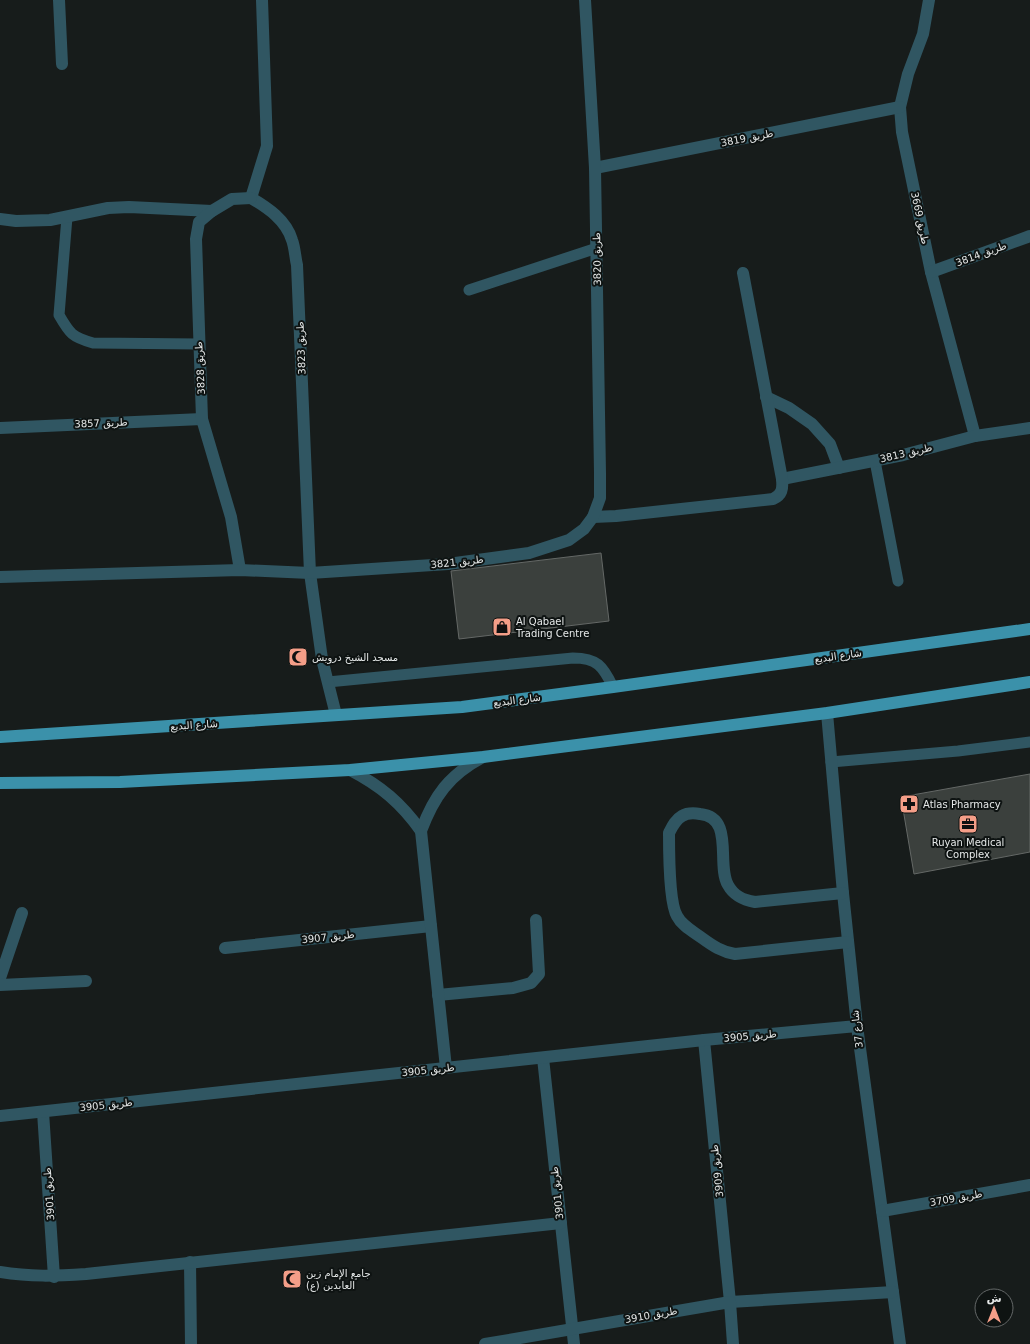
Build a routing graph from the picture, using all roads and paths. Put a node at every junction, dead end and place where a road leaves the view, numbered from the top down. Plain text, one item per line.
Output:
1 (59, 0) edge
2 (262, 0) edge
3 (585, 0) edge
4 (929, 0) edge
5 (62, 64) dead end
6 (900, 107) junction
7 (595, 168) junction
8 (251, 198) junction
9 (212, 211) junction
10 (67, 217) junction
11 (0, 220) edge
12 (1030, 236) edge
13 (596, 248) junction
14 (931, 272) junction
15 (744, 273) dead end
16 (469, 290) dead end
17 (199, 344) junction
18 (766, 397) junction
19 (202, 419) junction
20 (0, 428) edge
21 (1030, 428) edge
22 (975, 436) junction
23 (875, 460) junction
24 (839, 468) junction
25 (782, 480) junction
26 (593, 517) junction
27 (240, 570) junction
28 (310, 573) junction
29 (0, 577) edge
30 (898, 582) dead end
31 (1030, 629) edge
32 (328, 682) junction
33 (1030, 682) edge
34 (613, 687) junction
35 (827, 713) junction
36 (336, 715) junction
37 (0, 737) edge
38 (1030, 742) edge
39 (483, 757) junction
40 (831, 762) junction
41 (350, 770) junction
42 (0, 784) edge
43 (421, 831) junction
44 (843, 893) junction
45 (22, 913) dead end
46 (536, 920) dead end
47 (431, 926) junction
48 (848, 942) junction
49 (225, 948) dead end
50 (0, 978) edge
51 (86, 981) dead end
52 (0, 985) edge
53 (438, 995) junction
54 (856, 1026) junction
55 (704, 1040) junction
56 (543, 1058) junction
57 (446, 1068) junction
58 (43, 1112) junction
59 (0, 1116) edge
60 (1030, 1185) edge
61 (882, 1210) junction
62 (560, 1223) junction
63 (190, 1262) junction
64 (0, 1272) edge
65 (54, 1276) junction
66 (893, 1292) junction
67 (730, 1302) junction
68 (572, 1328) junction
69 (191, 1344) edge
70 (485, 1344) edge
71 (574, 1344) edge
72 (733, 1344) edge
73 (900, 1344) edge

1 - 5 street
2 - 8 street
3 - 7 street, طريق 3820
4 - 6 street, طريق 3669
6 - 7 street, طريق 3819
6 - 14 street, طريق 3669
7 - 13 street, طريق 3820
8 - 9 street, طريق 3828
8 - 28 street, طريق 3823
9 - 10 street
9 - 17 street, طريق 3828
10 - 11 street
10 - 17 lane
12 - 14 street, طريق 3814
13 - 16 lane
13 - 26 street, طريق 3820
14 - 22 street, طريق 3669
15 - 18 street
17 - 19 street, طريق 3828
18 - 24 street
18 - 25 street
19 - 20 street, طريق 3857
19 - 27 street, طريق 3828
21 - 22 street, طريق 3813
22 - 23 street, طريق 3813
23 - 24 street, طريق 3813
23 - 30 lane
24 - 25 street, طريق 3813
25 - 26 street
26 - 28 street, طريق 3821
27 - 28 street
27 - 29 street
28 - 32 street, طريق 3823
31 - 34 main road, شارع البديع
32 - 34 lane
32 - 36 street, طريق 3823
33 - 35 main road
34 - 36 main road, شارع البديع
35 - 39 main road
35 - 40 street, شارع 37
36 - 37 main road, شارع البديع
38 - 40 lane
39 - 41 main road
39 - 43 street
40 - 44 street, شارع 37
41 - 42 main road
41 - 43 street
43 - 47 street
44 - 48 street, شارع 37
44 - 48 street
45 - 50 street
46 - 53 street
47 - 49 street, طريق 3907
47 - 53 street
48 - 54 street, شارع 37
51 - 52 street
53 - 57 street
54 - 55 street, طريق 3905
54 - 61 street, شارع 37
55 - 56 street, طريق 3905
55 - 67 street, طريق 3909
56 - 57 street, طريق 3905
56 - 62 street, طريق 3901
57 - 58 street, طريق 3905
58 - 59 street, طريق 3905
58 - 65 street, طريق 3901
60 - 61 street, طريق 3709
61 - 66 street, شارع 37
62 - 63 street
62 - 68 street, طريق 3901
63 - 65 street
63 - 69 street
64 - 65 street
66 - 67 street
66 - 73 street, شارع 37
67 - 68 street, طريق 3910
67 - 72 street, طريق 3909
68 - 70 street, طريق 3910
68 - 71 street

